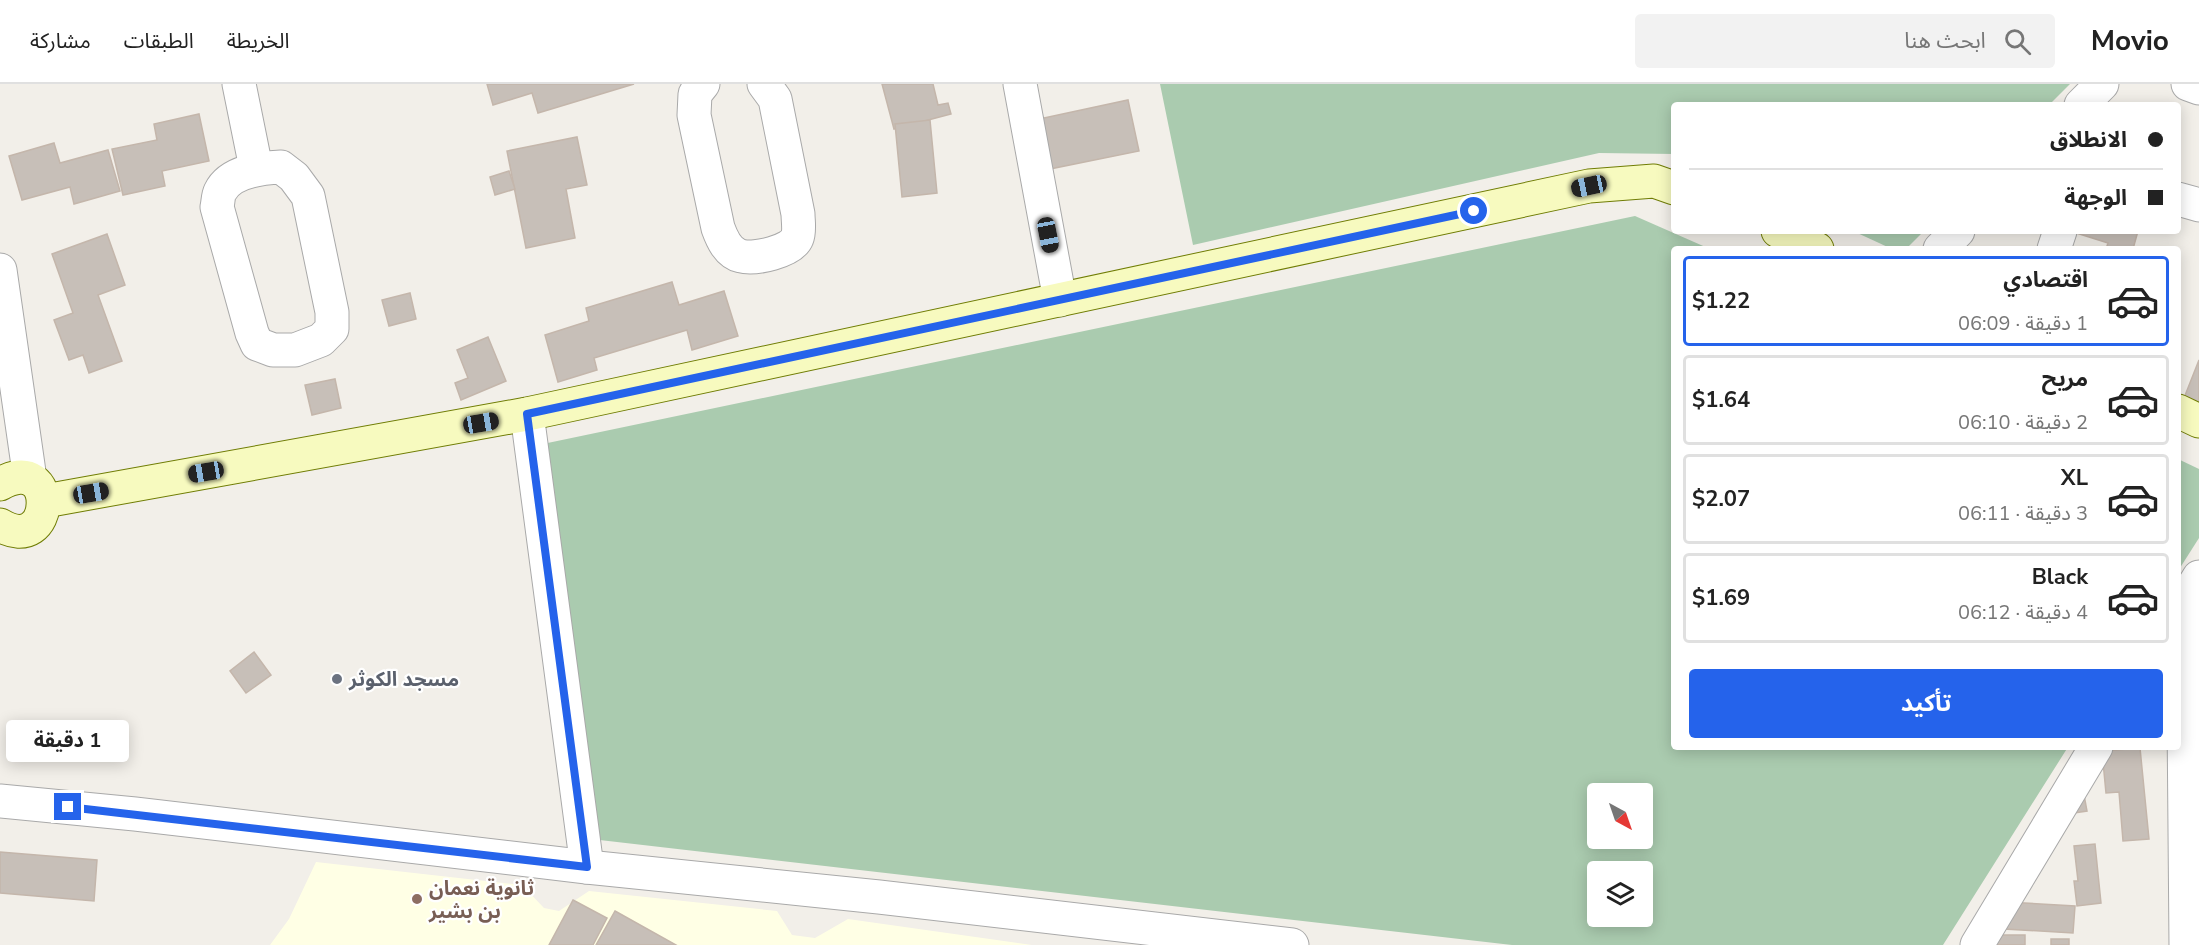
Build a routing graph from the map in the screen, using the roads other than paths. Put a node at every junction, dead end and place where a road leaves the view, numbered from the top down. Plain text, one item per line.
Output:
1 (239, 84) edge
2 (703, 84) edge
3 (764, 84) edge
4 (1020, 84) edge
5 (2103, 84) edge
6 (2188, 84) edge
7 (2199, 88) edge
8 (2084, 102) edge
9 (2098, 102) edge
10 (256, 168) junction
11 (1671, 187) edge
12 (2181, 200) edge
13 (2199, 206) edge
14 (1784, 234) edge
15 (1955, 234) edge
16 (1810, 246) edge
17 (1943, 246) edge
18 (0, 270) edge
19 (1060, 300) junction
20 (2181, 412) edge
21 (527, 414) junction
22 (2199, 421) edge
23 (25, 488) edge
24 (0, 525) edge
25 (2187, 597) edge
26 (2094, 750) edge
27 (0, 801) edge
28 (587, 867) junction
29 (1292, 945) edge
30 (1977, 945) edge
31 (2186, 945) edge

1 - 10 street
2 - 3 street
4 - 19 street
5 - 8 street
5 - 9 street
6 - 7 street
10 - 10 street
11 - 19 main road
12 - 13 street
14 - 16 main road
15 - 17 street
18 - 23 street
19 - 21 main road
20 - 22 main road
21 - 23 main road
21 - 28 street
23 - 24 main road
25 - 31 street
26 - 30 street
27 - 28 street
28 - 29 street

